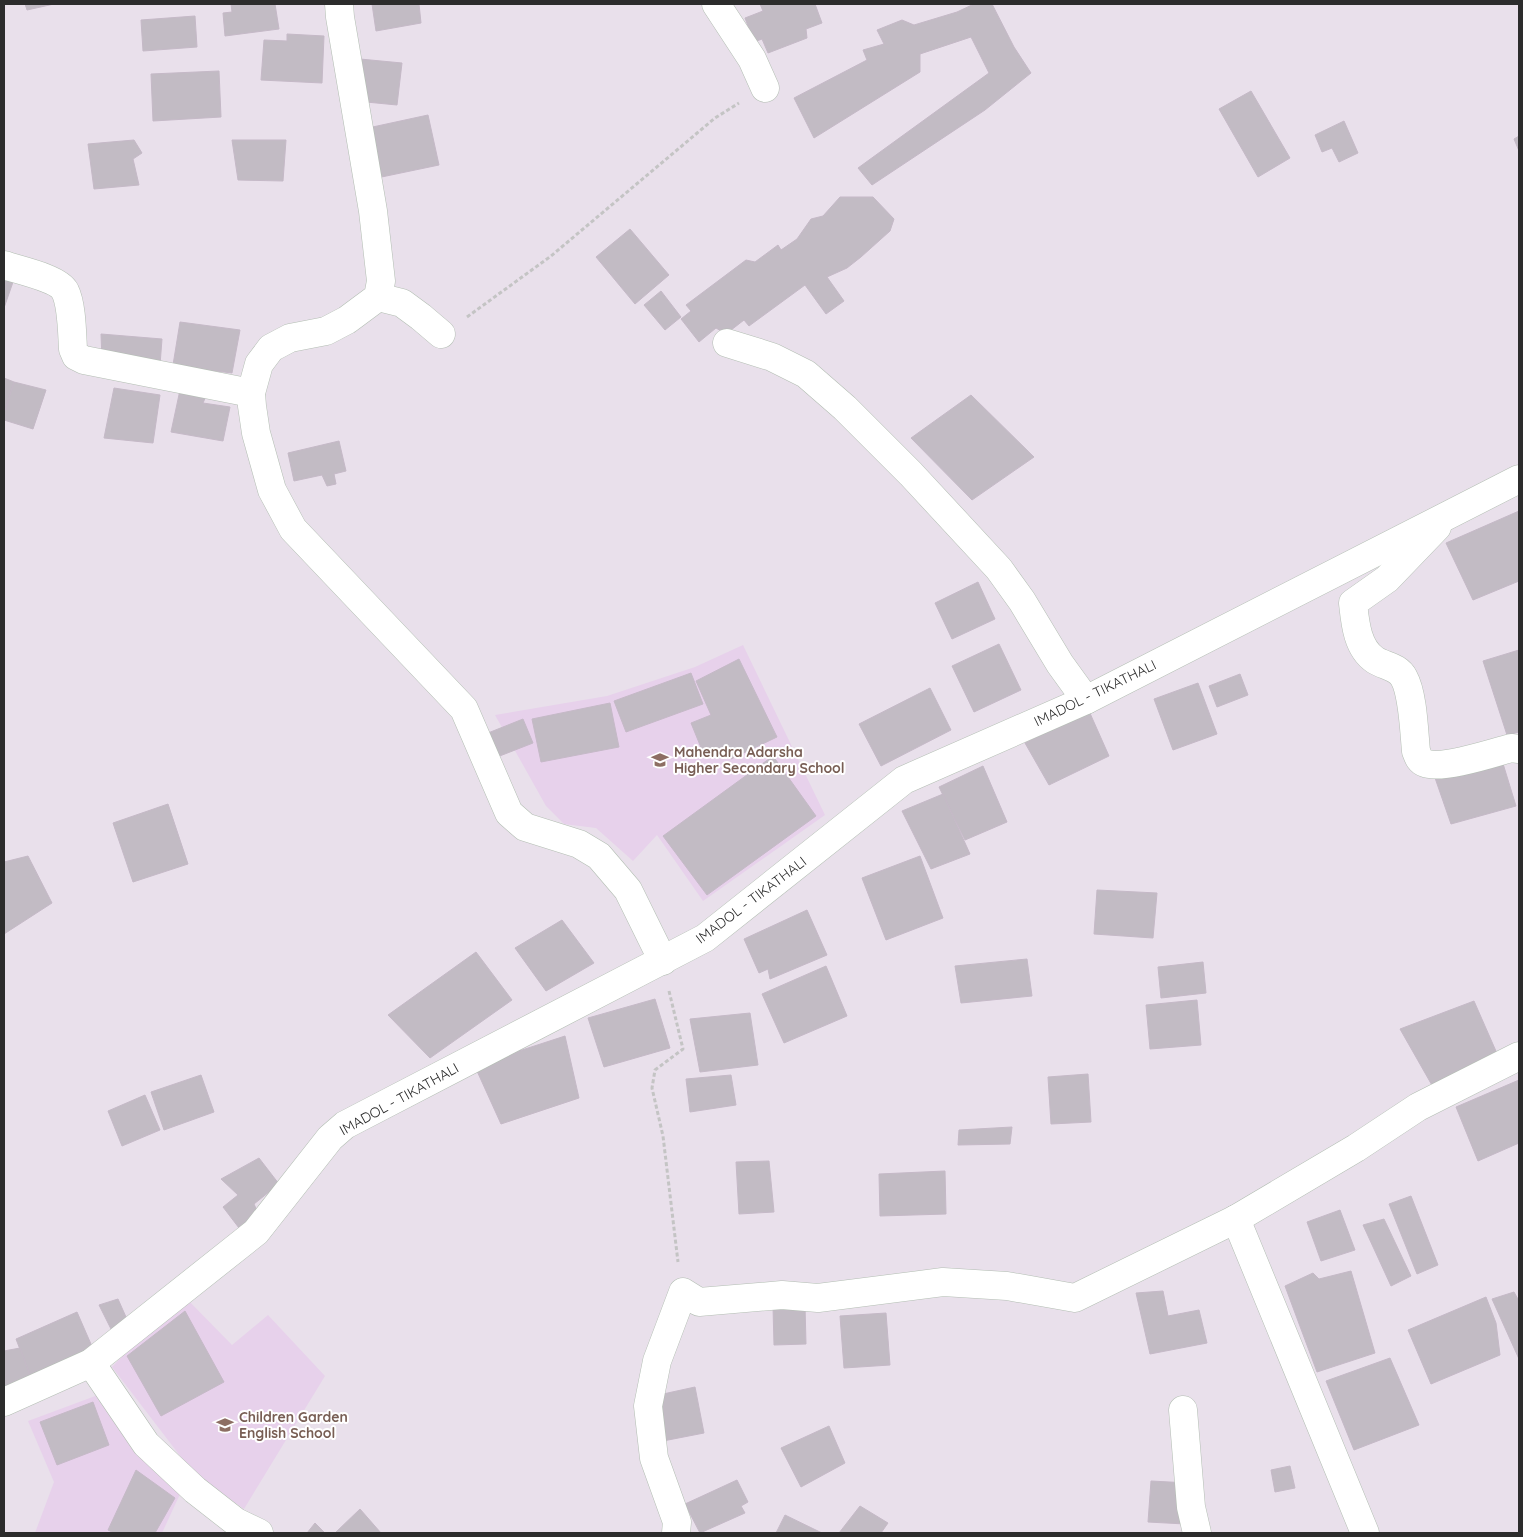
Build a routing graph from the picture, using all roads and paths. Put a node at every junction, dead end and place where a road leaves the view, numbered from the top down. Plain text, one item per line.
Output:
1 (340, 4) edge
2 (716, 4) edge
3 (765, 88) joint
4 (4, 265) edge
5 (378, 297) junction
6 (440, 334) joint
7 (727, 343) dead end
8 (251, 393) junction
9 (1519, 478) edge
10 (1452, 512) junction
11 (1086, 700) junction
12 (1519, 749) edge
13 (663, 961) junction
14 (1519, 1056) edge
15 (1236, 1220) junction
16 (683, 1292) junction
17 (91, 1364) junction
18 (4, 1402) edge
19 (1183, 1410) dead end
20 (259, 1533) edge
21 (676, 1533) edge
22 (1197, 1533) edge
23 (1365, 1533) edge

1 - 5 street
2 - 3 street
3 - 6 path
4 - 8 street
5 - 6 street
5 - 8 street
7 - 11 street
8 - 13 street
9 - 10 street, IMADOL - TIKATHALI
10 - 11 street, IMADOL - TIKATHALI
10 - 12 street
11 - 13 street, IMADOL - TIKATHALI
13 - 16 path
13 - 17 street, IMADOL - TIKATHALI
14 - 15 street
15 - 16 street
15 - 23 street
16 - 21 street
17 - 18 street, IMADOL - TIKATHALI
17 - 20 street
19 - 22 street

